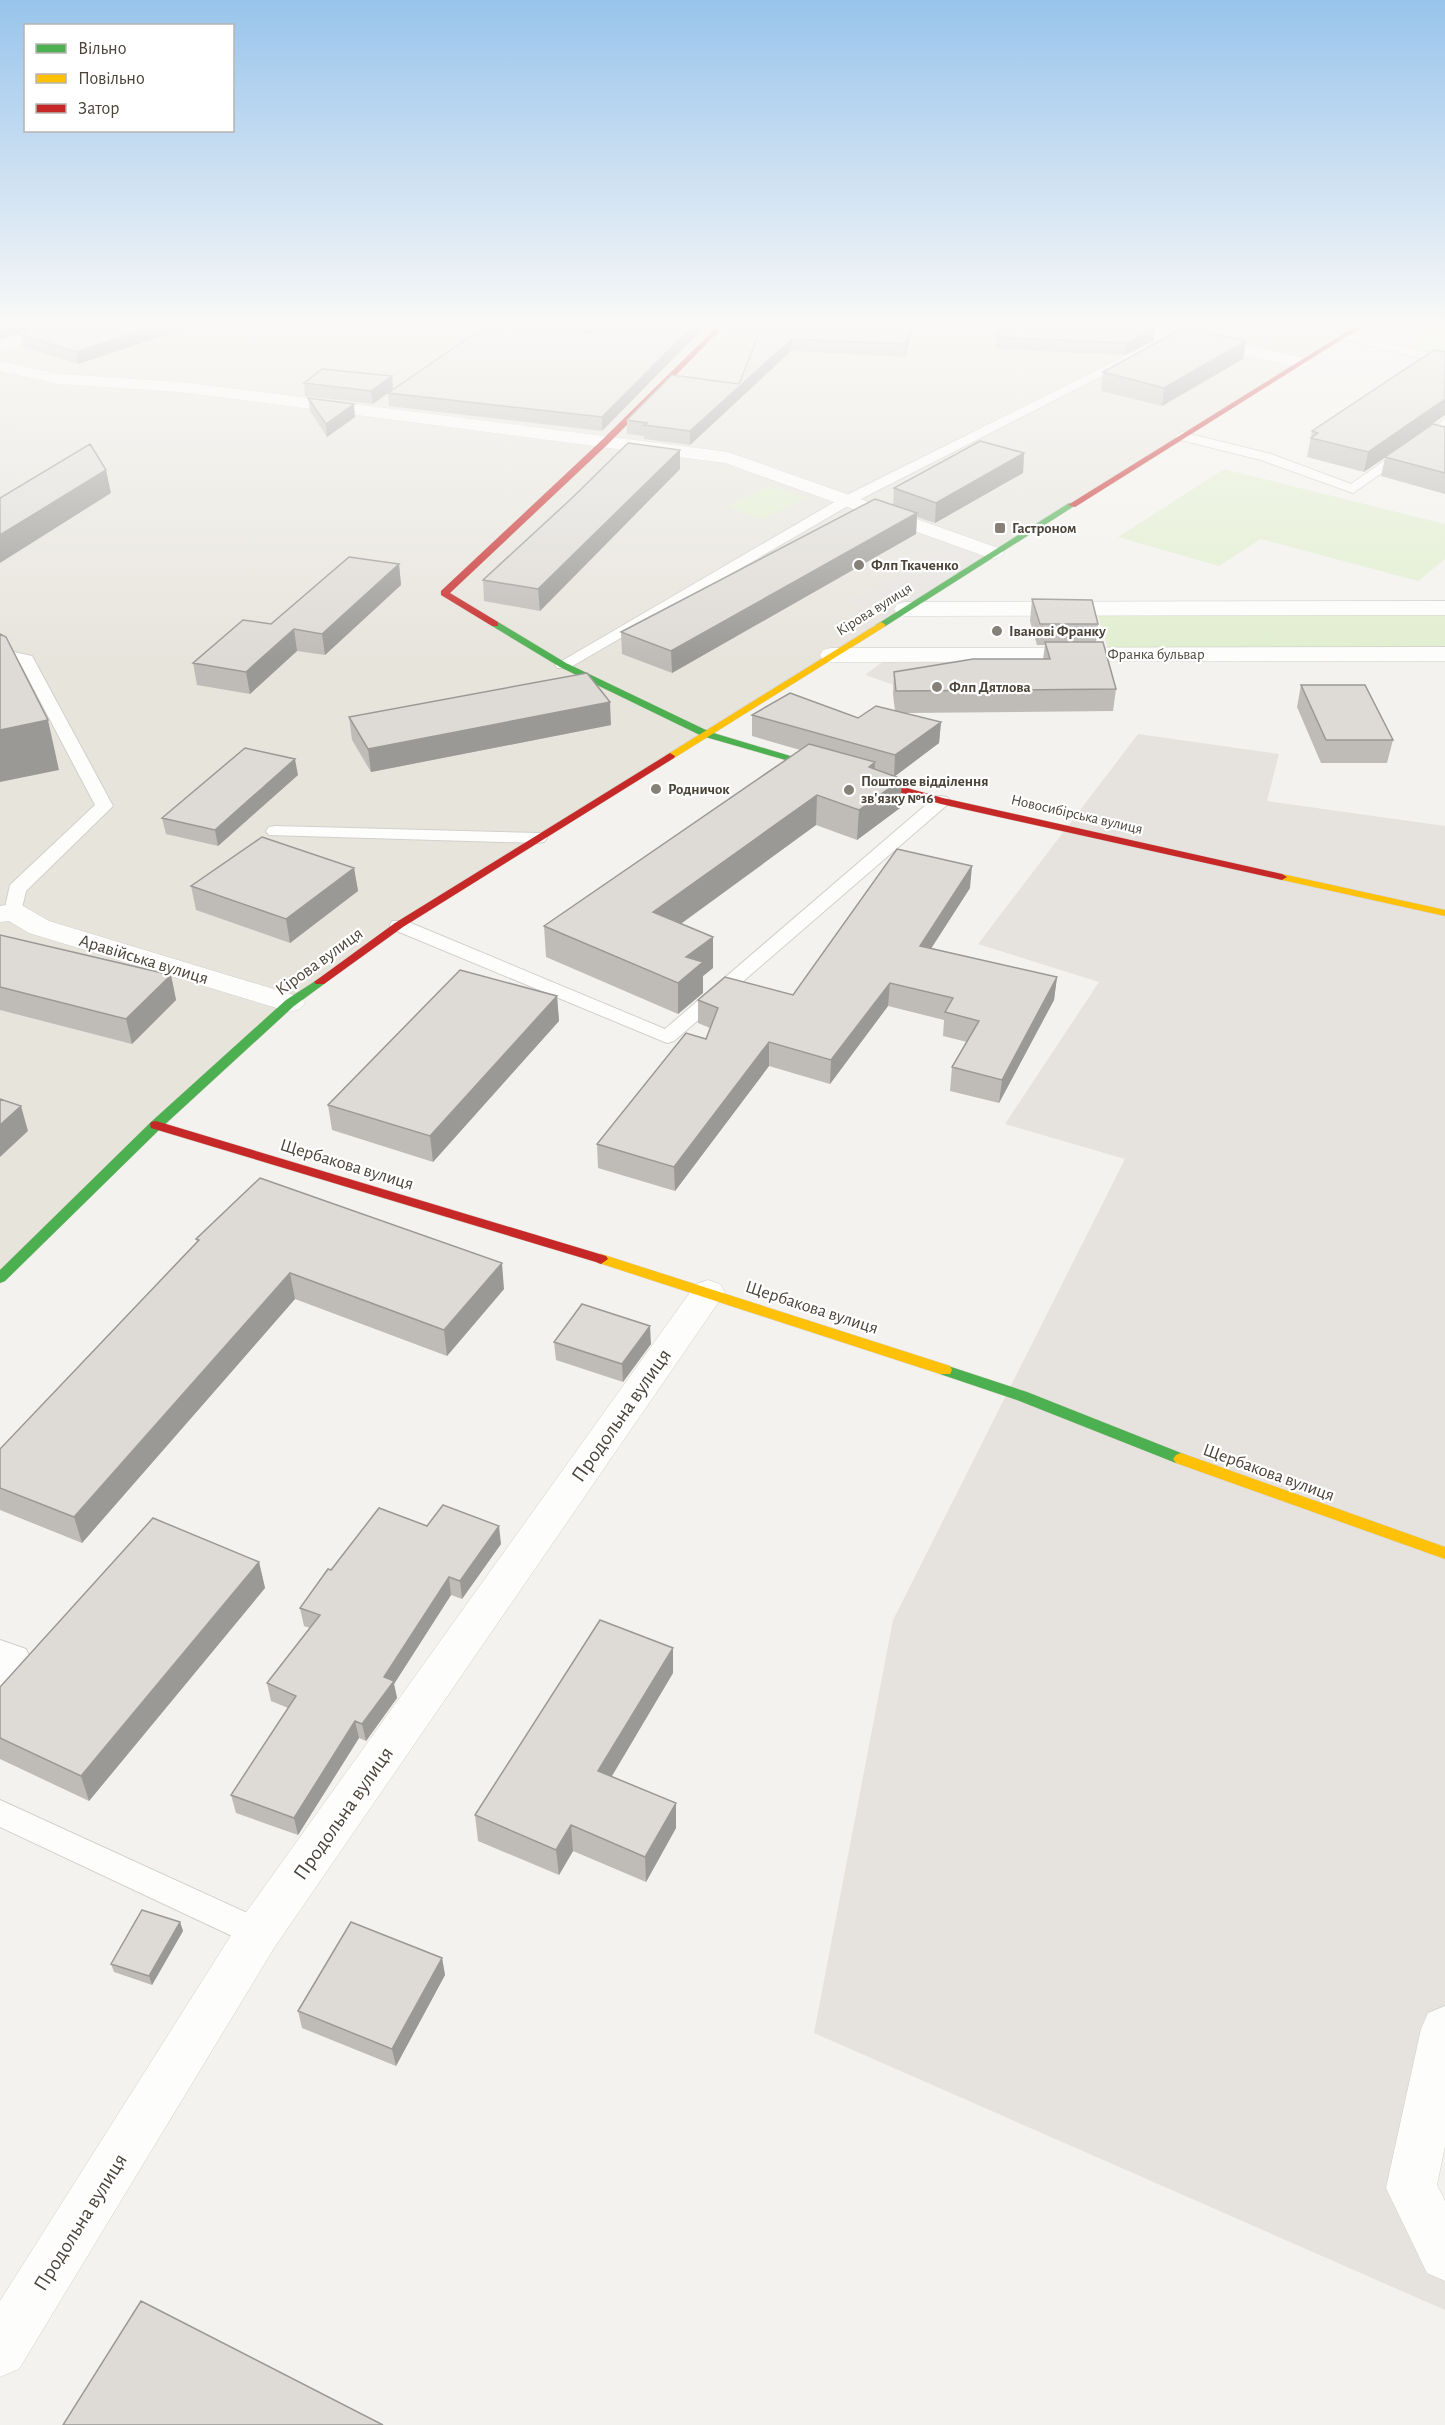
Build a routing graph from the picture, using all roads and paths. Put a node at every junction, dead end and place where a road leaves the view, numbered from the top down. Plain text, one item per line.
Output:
1 (559, 436) edge
2 (612, 436) edge
3 (975, 436) edge
4 (1182, 436) joint
5 (1427, 436) edge
6 (606, 442) junction
7 (848, 500) junction
8 (994, 553) junction
9 (1445, 608) edge
10 (905, 609) junction
11 (0, 654) edge
12 (1445, 654) edge
13 (831, 655) junction
14 (563, 665) junction
15 (705, 734) junction
16 (941, 801) junction
17 (275, 831) dead end
18 (537, 838) junction
19 (7, 913) edge
20 (1445, 914) edge
21 (399, 925) junction
22 (290, 1003) junction
23 (156, 1125) junction
24 (0, 1278) edge
25 (708, 1292) junction
26 (1445, 1553) edge
27 (0, 1651) edge
28 (0, 1675) edge
29 (0, 1813) edge
30 (258, 1934) junction
31 (1445, 2029) edge
32 (1445, 2255) edge
33 (0, 2350) edge

1 - 6 street
2 - 6 street
3 - 7 lane
4 - 5 lane
4 - 8 street, Кірова вулиця
6 - 7 street
6 - 14 street
7 - 8 street
7 - 14 lane
8 - 10 street, Кірова вулиця
9 - 10 street
10 - 13 street, Кірова вулиця
11 - 19 lane
12 - 13 street, Франка бульвар
13 - 15 street, Кірова вулиця
14 - 15 street
15 - 16 street, Новосибірська вулиця
15 - 18 street, Кірова вулиця
16 - 20 street, Новосибірська вулиця
16 - 21 lane
17 - 18 lane
18 - 21 street, Кірова вулиця
19 - 22 street, Аравійська вулиця
21 - 22 street, Кірова вулиця
22 - 23 street, Кірова вулиця
23 - 24 street, Кірова вулиця
23 - 25 street, Щербакова вулиця
25 - 26 street, Щербакова вулиця
25 - 30 street, Продольна вулиця
27 - 28 lane
29 - 30 lane
30 - 33 street, Продольна вулиця
31 - 32 street

